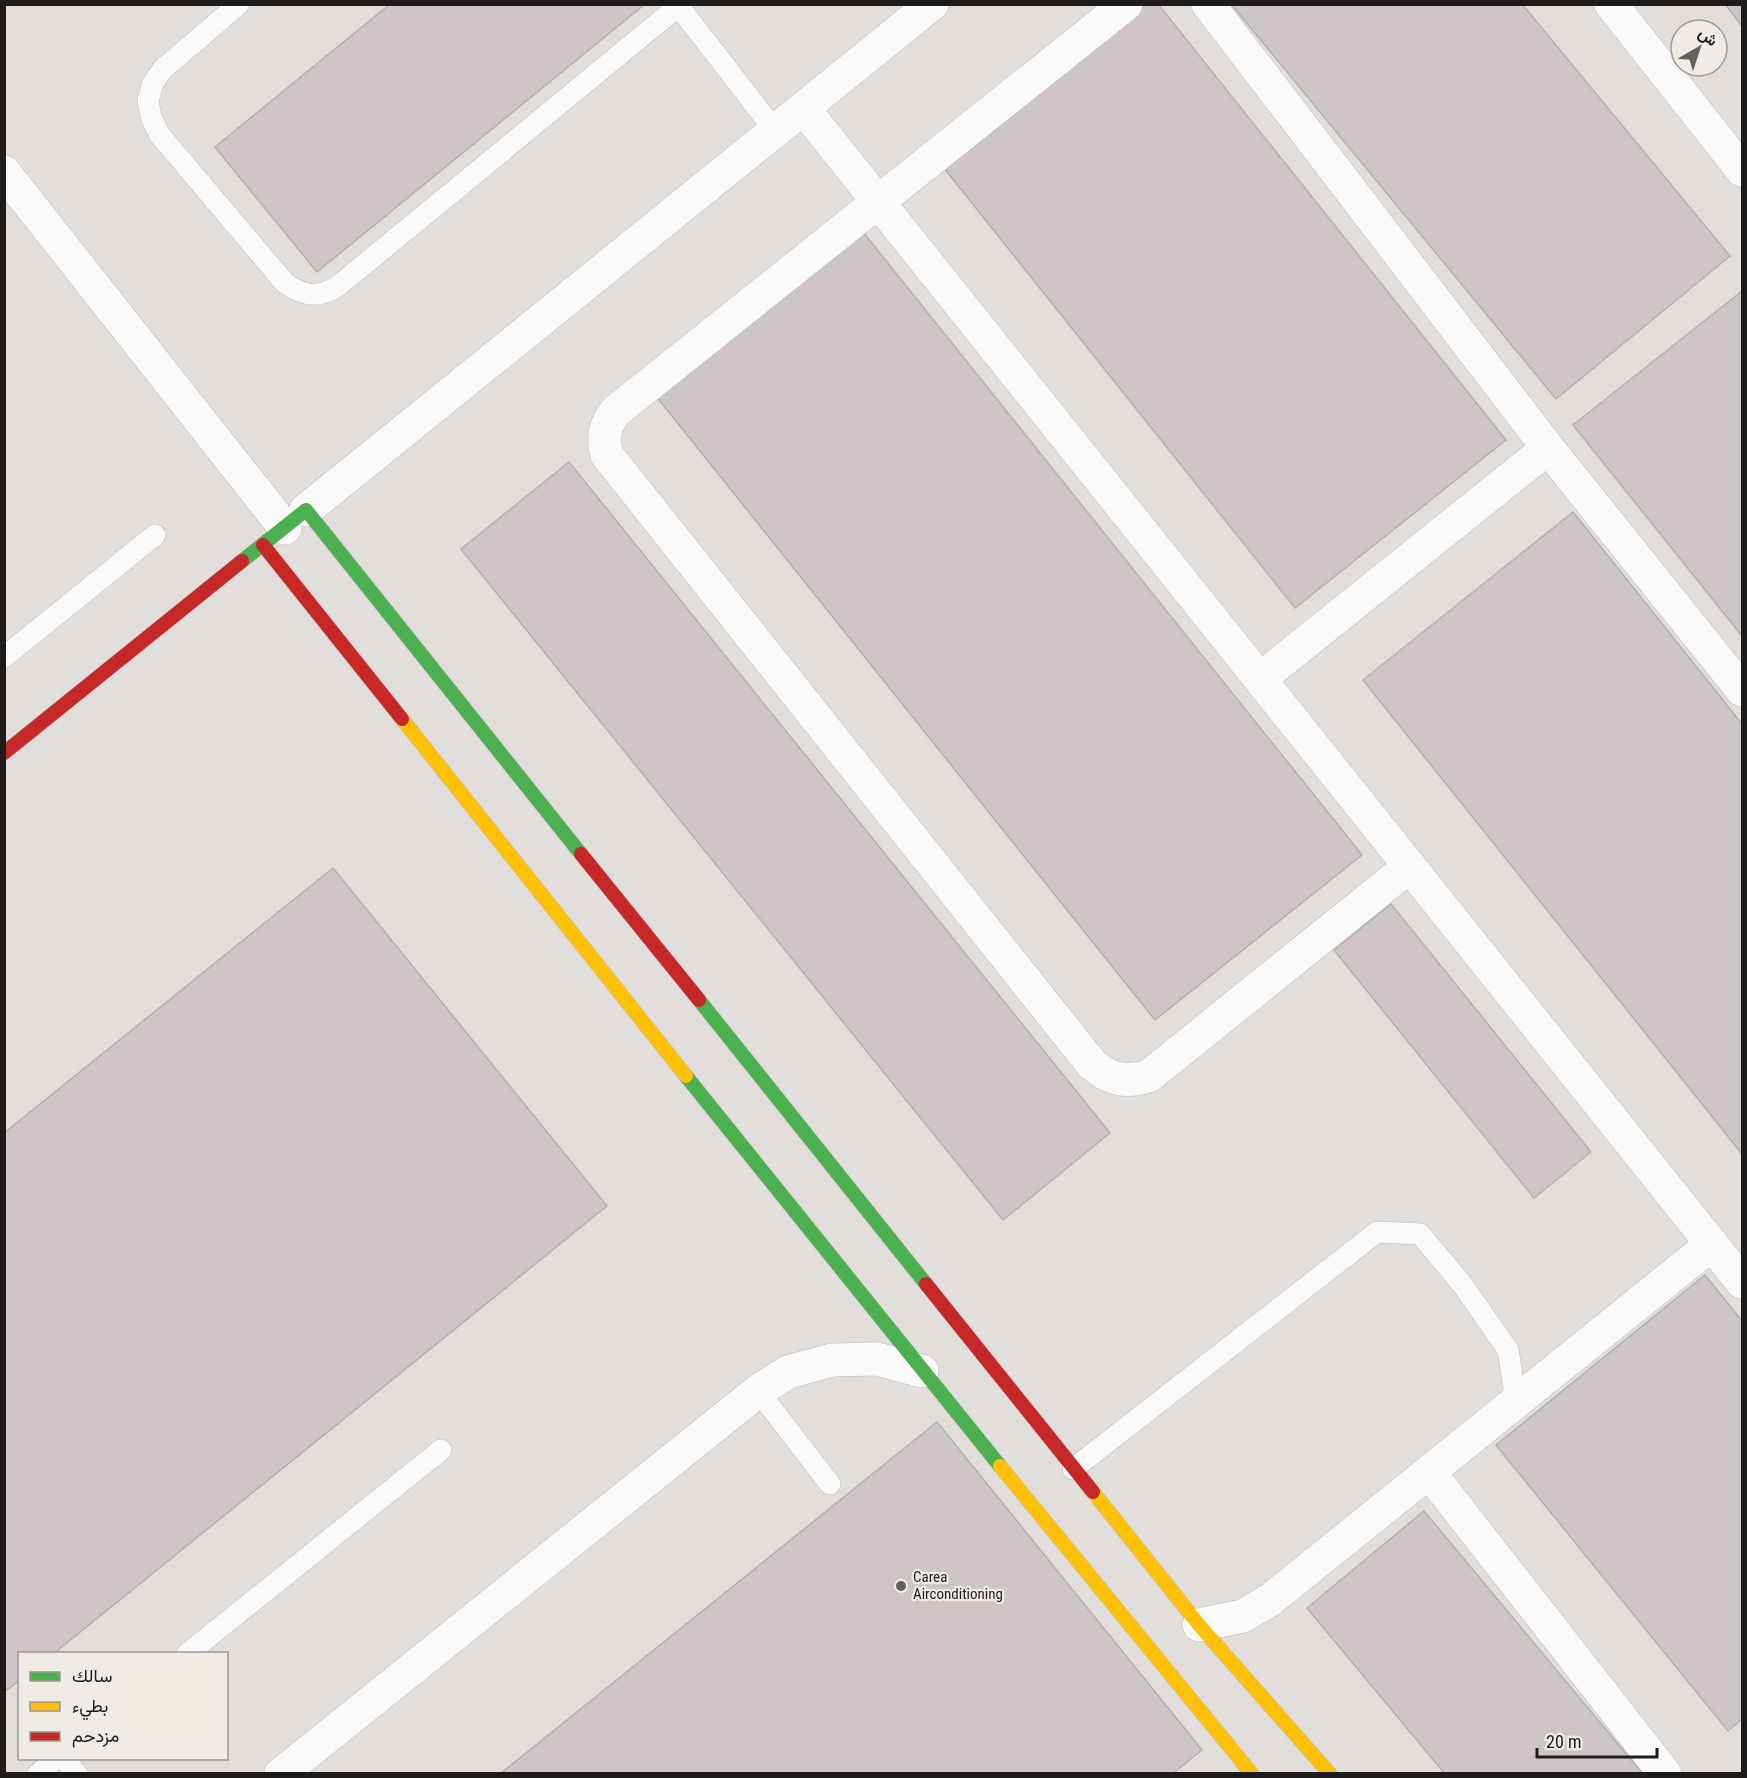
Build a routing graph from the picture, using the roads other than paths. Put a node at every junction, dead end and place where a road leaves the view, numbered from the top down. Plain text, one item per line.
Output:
1 (239, 4) edge
2 (932, 4) edge
3 (1126, 4) edge
4 (1208, 4) edge
5 (1611, 4) edge
6 (679, 5) edge
7 (804, 109) junction
8 (776, 132) junction
9 (1743, 170) edge
10 (4, 172) edge
11 (878, 201) junction
12 (1548, 448) junction
13 (285, 527) junction
14 (155, 535) dead end
15 (4, 657) edge
16 (1260, 678) junction
17 (1743, 690) edge
18 (4, 753) edge
19 (1410, 866) junction
20 (1712, 1244) junction
21 (1743, 1282) edge
22 (922, 1371) junction
23 (758, 1391) junction
24 (1516, 1401) junction
25 (441, 1450) dead end
26 (1073, 1469) junction
27 (1429, 1472) junction
28 (830, 1484) dead end
29 (1199, 1625) junction
30 (189, 1652) edge
31 (54, 1760) edge
32 (66, 1760) edge
33 (38, 1773) edge
34 (77, 1773) edge
35 (280, 1773) edge
36 (1252, 1773) edge
37 (1330, 1773) edge
38 (1665, 1773) edge

1 - 6 lane
2 - 7 street
3 - 11 street
4 - 12 street
5 - 9 street
6 - 8 lane
7 - 8 street
7 - 11 street
8 - 13 street
10 - 13 street
11 - 16 street
11 - 19 street
12 - 16 street
12 - 17 street
13 - 18 street
13 - 22 street
13 - 26 street
14 - 15 lane
16 - 19 street
19 - 20 street
20 - 21 street
20 - 24 street
22 - 23 street
22 - 36 street
23 - 28 lane
23 - 35 street
24 - 26 lane
24 - 27 street
25 - 30 lane
26 - 29 street
27 - 29 street
27 - 38 street
29 - 37 street
31 - 33 lane
32 - 34 lane

